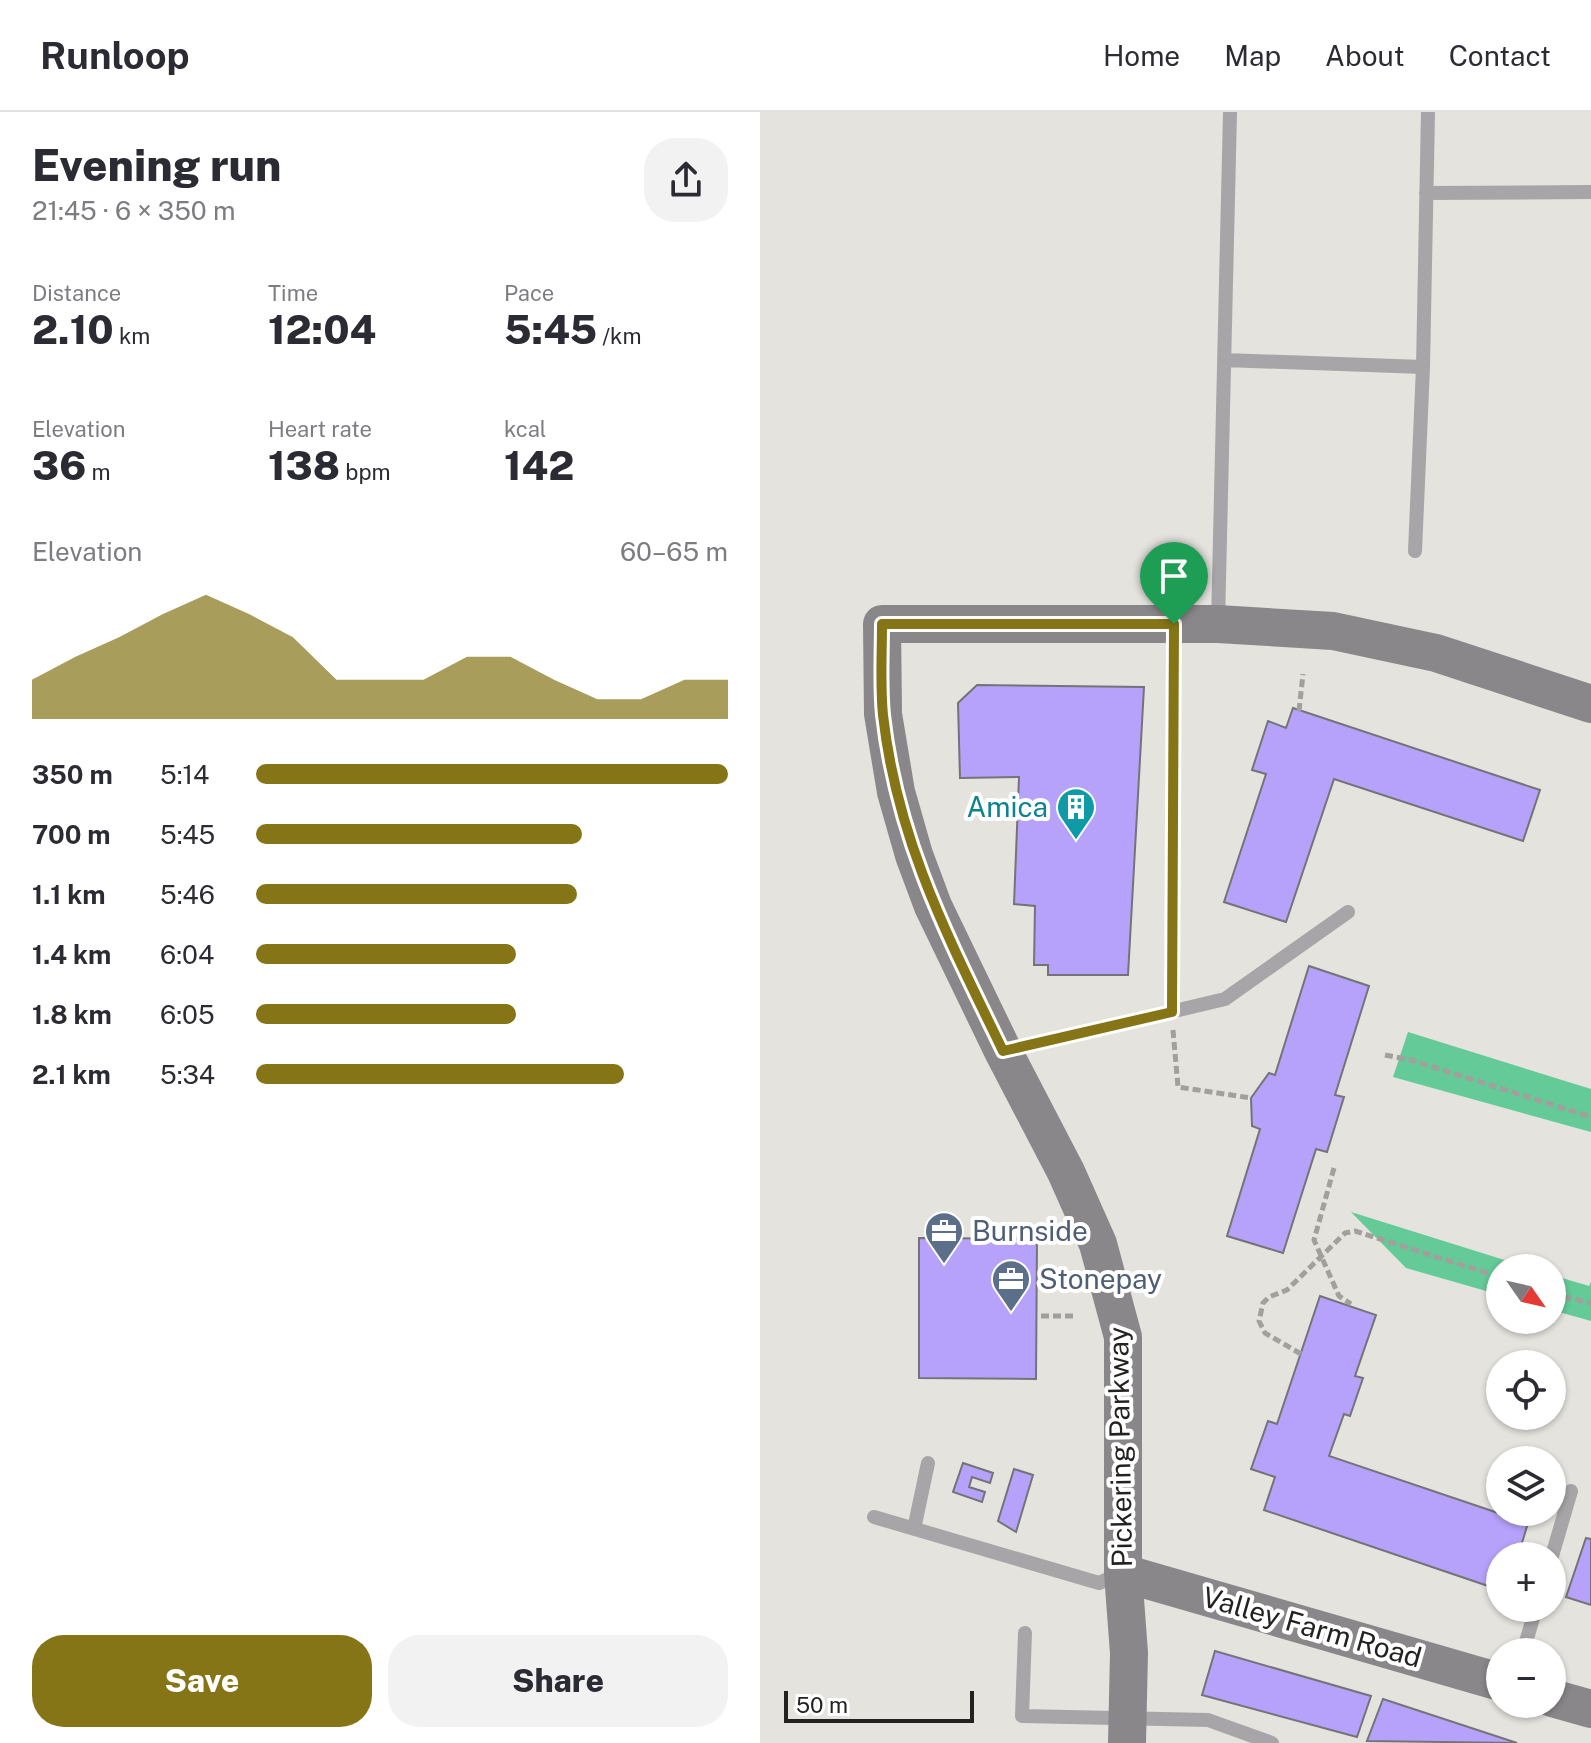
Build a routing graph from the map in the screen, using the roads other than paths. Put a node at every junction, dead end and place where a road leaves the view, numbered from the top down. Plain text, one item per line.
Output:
1 (1230, 112) edge
2 (1428, 112) edge
3 (1591, 192) edge
4 (1426, 193) junction
5 (1224, 360) junction
6 (1423, 367) junction
7 (1415, 551) dead end
8 (1174, 624) junction
9 (1218, 624) junction
10 (1591, 704) edge
11 (1348, 912) dead end
12 (1172, 1012) junction
13 (1003, 1051) junction
14 (928, 1463) dead end
15 (1571, 1491) dead end
16 (874, 1517) dead end
17 (914, 1529) junction
18 (1556, 1542) edge
19 (1123, 1573) junction
20 (1025, 1633) dead end
21 (1486, 1678) edge
22 (1566, 1702) edge
23 (1591, 1709) edge
24 (1128, 1731) edge
25 (1255, 1741) edge
26 (1272, 1743) edge

1 - 5 lane
2 - 4 lane
3 - 4 lane
4 - 6 lane
5 - 6 lane
5 - 9 lane
6 - 7 lane
8 - 9 street
8 - 12 lane
8 - 13 street, Pickering Parkway
9 - 10 street
11 - 12 lane
12 - 13 lane
13 - 19 street, Pickering Parkway
14 - 17 lane
15 - 18 lane
16 - 17 lane
17 - 19 lane
19 - 21 street, Valley Farm Road
19 - 24 street, Pickering Parkway
20 - 24 lane
22 - 23 street
24 - 25 lane
25 - 26 lane

